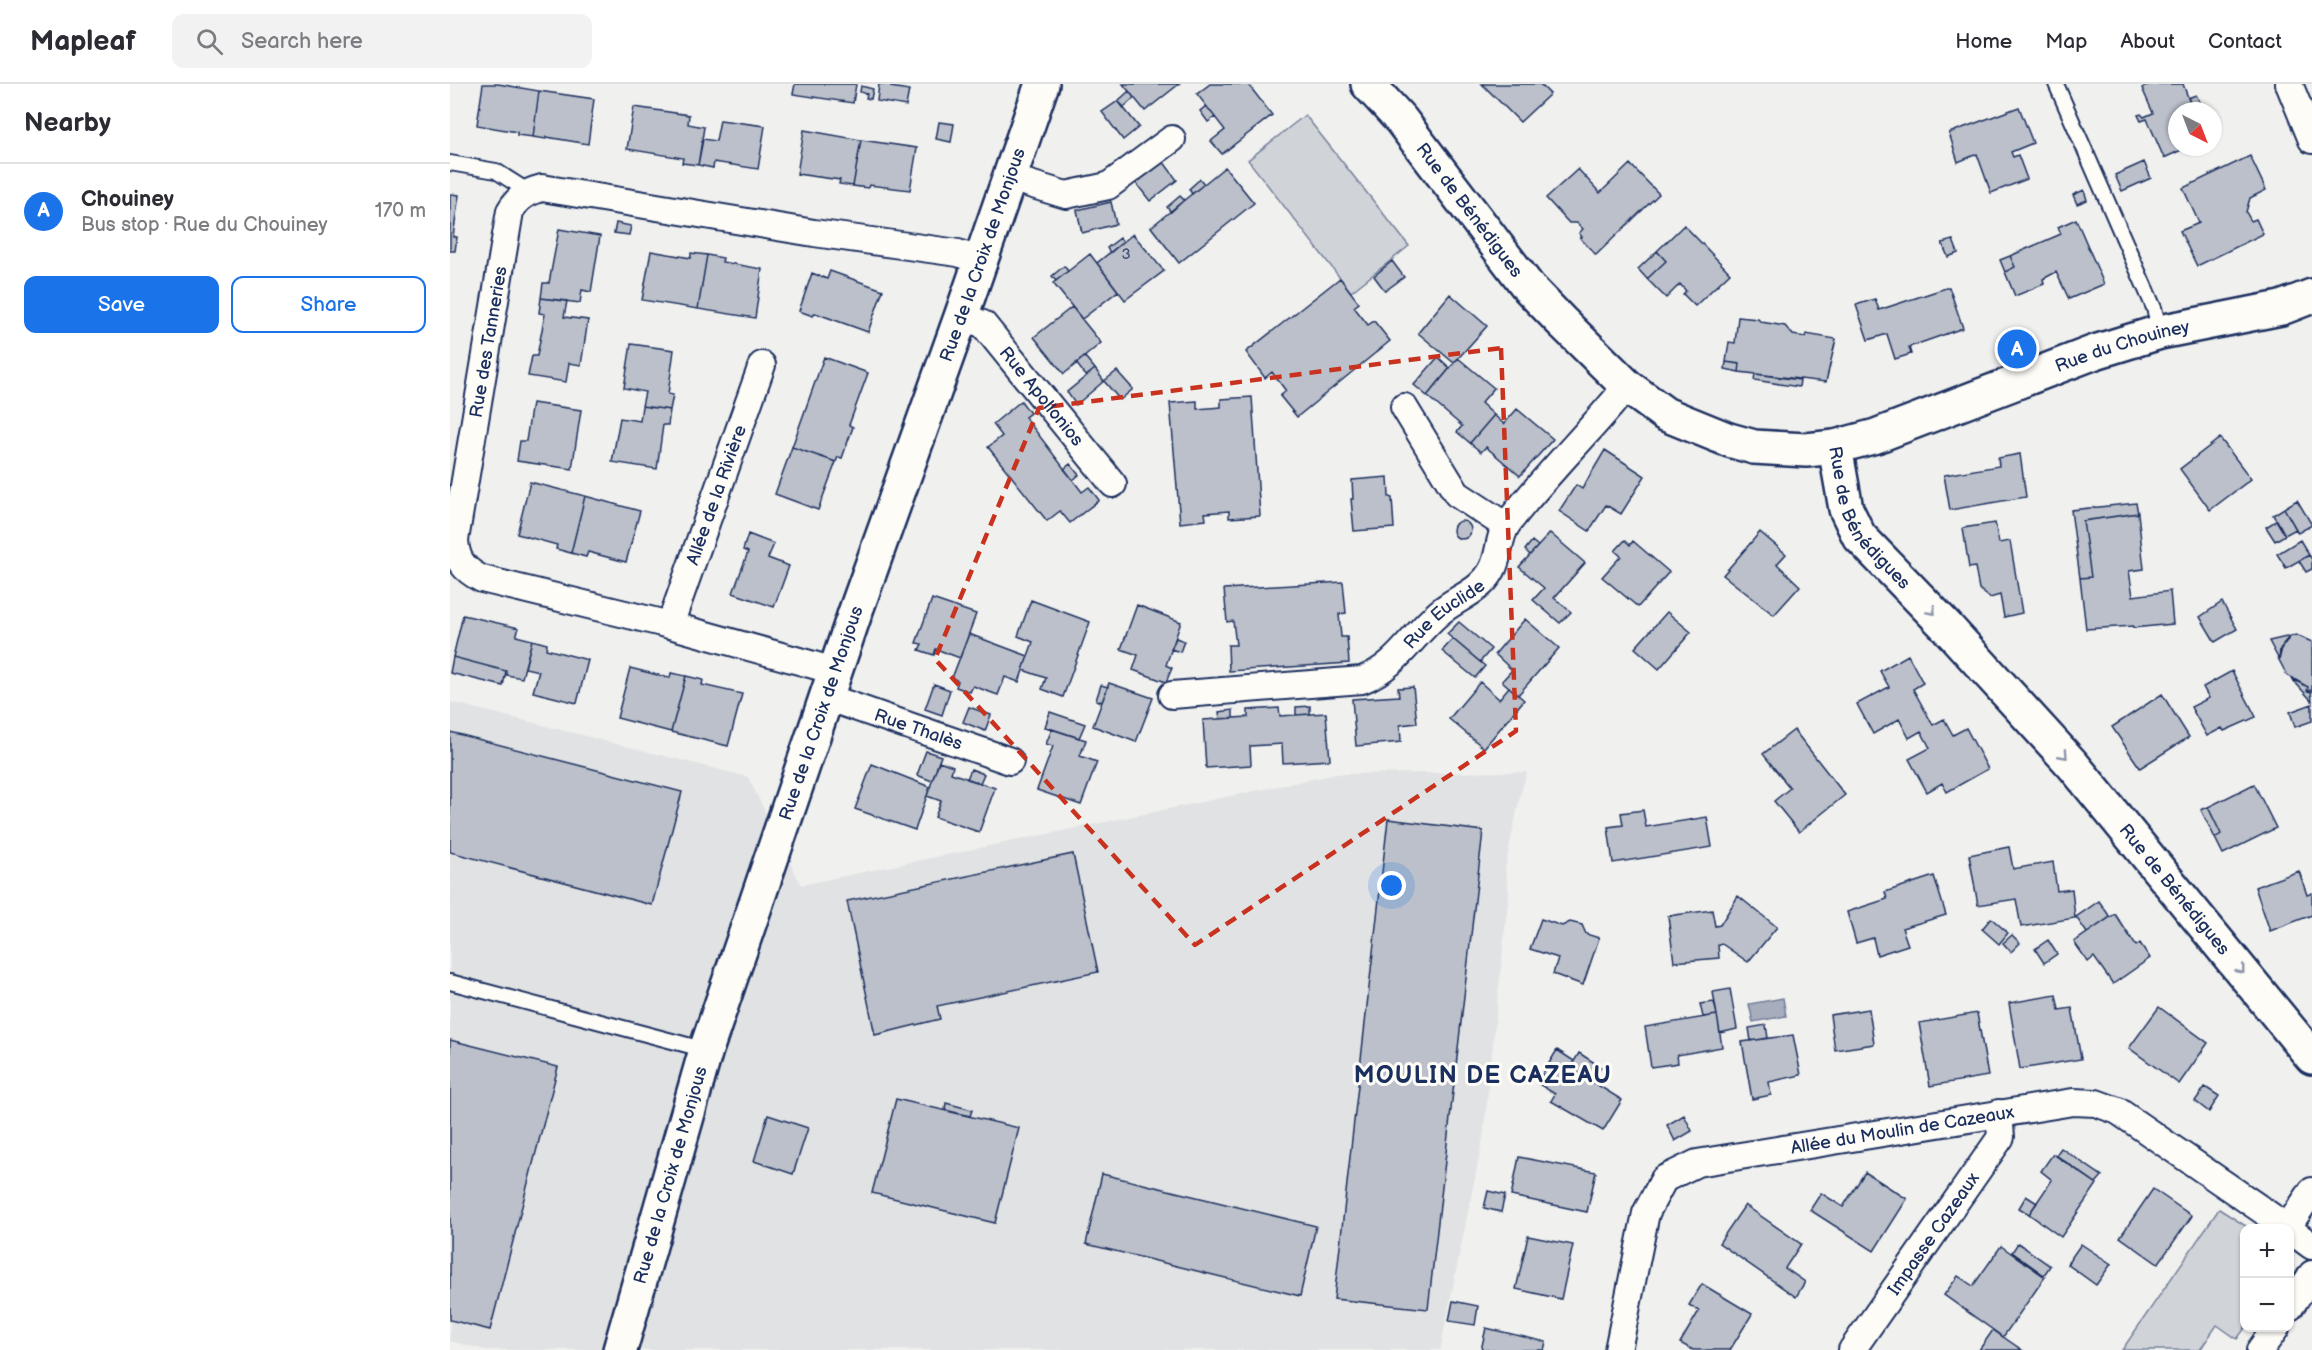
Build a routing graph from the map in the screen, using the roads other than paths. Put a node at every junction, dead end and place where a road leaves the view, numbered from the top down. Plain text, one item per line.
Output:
1 (1042, 84) edge
2 (1368, 84) edge
3 (2056, 84) edge
4 (2289, 84) edge
5 (1172, 139) dead end
6 (2312, 140) edge
7 (450, 163) edge
8 (1010, 178) junction
9 (529, 192) junction
10 (980, 261) junction
11 (2312, 296) edge
12 (962, 317) junction
13 (2160, 332) junction
14 (762, 365) dead end
15 (1628, 386) junction
16 (1404, 407) dead end
17 (1835, 447) junction
18 (1113, 484) dead end
19 (1506, 526) junction
20 (670, 625) junction
21 (830, 684) junction
22 (1172, 695) dead end
23 (1010, 761) dead end
24 (450, 982) edge
25 (706, 1050) junction
26 (2312, 1057) edge
27 (1999, 1113) junction
28 (2312, 1191) edge
29 (2281, 1224) edge
30 (2291, 1224) edge
31 (2294, 1233) edge
32 (2312, 1246) edge
33 (2312, 1274) edge
34 (2294, 1300) edge
35 (2273, 1332) edge
36 (620, 1350) edge
37 (1618, 1350) edge
38 (1852, 1350) edge
39 (2260, 1350) edge

1 - 8 street, Rue de la Croix de Monjous
2 - 15 street, Rue de Bénédigues
3 - 13 lane
4 - 6 street
5 - 8 street
7 - 9 lane
8 - 10 street, Rue de la Croix de Monjous
9 - 10 street
9 - 20 street, Rue des Tanneries
10 - 12 street, Rue de la Croix de Monjous
11 - 13 street, Rue du Chouiney
12 - 18 street, Rue Apollonios
12 - 21 street, Rue de la Croix de Monjous
13 - 17 street, Rue du Chouiney
14 - 20 street, Allée de la Rivière
15 - 17 street, Rue de Bénédigues
15 - 19 street, Rue Euclide
16 - 19 street
17 -> 26 street, Rue de Bénédigues
19 - 22 street, Rue Euclide
20 - 21 street, Rue des Tanneries
21 - 23 street, Rue Thalès
21 - 25 street, Rue de la Croix de Monjous
24 - 25 lane
25 - 36 street, Rue de la Croix de Monjous
27 - 29 street, Allée du Moulin de Cazeaux
27 - 37 street, Allée du Moulin de Cazeaux
27 - 38 street, Impasse Cazeaux
28 - 30 street
31 - 32 street, Allée du Moulin de Cazeaux
33 - 34 street
35 - 39 street

